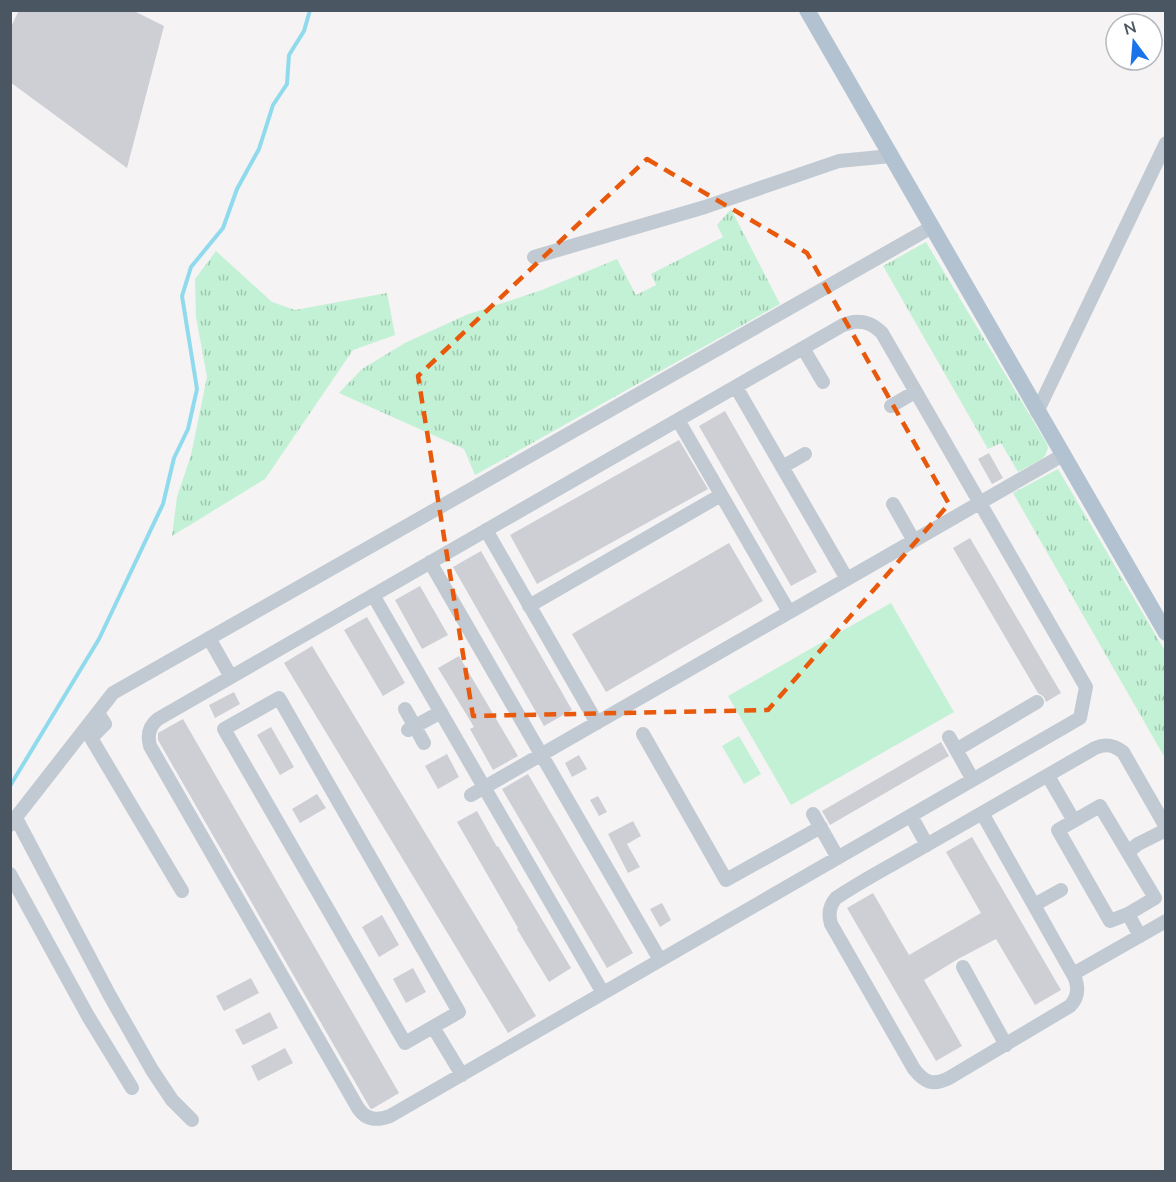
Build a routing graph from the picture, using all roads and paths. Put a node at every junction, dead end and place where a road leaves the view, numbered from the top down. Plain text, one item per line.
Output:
1 (807, 10) edge
2 (1166, 142) edge
3 (891, 156) junction
4 (932, 227) junction
5 (534, 257) dead end
6 (803, 348) junction
7 (822, 382) dead end
8 (736, 387) junction
9 (915, 392) junction
10 (891, 406) dead end
11 (1037, 412) junction
12 (678, 420) junction
13 (805, 454) dead end
14 (1063, 455) junction
15 (782, 467) junction
16 (721, 495) junction
17 (980, 503) junction
18 (893, 504) dead end
19 (486, 530) junction
20 (914, 540) junction
21 (430, 562) junction
22 (847, 579) junction
23 (373, 595) junction
24 (529, 606) junction
25 (789, 612) junction
26 (1166, 633) edge
27 (209, 638) junction
28 (231, 677) junction
29 (1037, 702) dead end
30 (405, 709) dead end
31 (441, 712) junction
32 (98, 713) junction
33 (597, 723) junction
34 (411, 729) junction
35 (643, 734) dead end
36 (424, 743) dead end
37 (541, 754) junction
38 (1048, 776) junction
39 (973, 780) junction
40 (484, 787) junction
41 (471, 795) dead end
42 (982, 813) junction
43 (813, 814) dead end
44 (911, 816) junction
45 (13, 821) edge
46 (1074, 821) junction
47 (821, 827) junction
48 (1166, 829) edge
49 (927, 845) junction
50 (1128, 852) junction
51 (838, 858) junction
52 (10, 874) edge
53 (1061, 890) dead end
54 (182, 891) dead end
55 (1034, 905) junction
56 (1128, 914) junction
57 (1166, 921) edge
58 (1140, 936) junction
59 (660, 960) junction
60 (963, 967) dead end
61 (1073, 974) junction
62 (603, 993) junction
63 (434, 1027) junction
64 (1006, 1045) junction
65 (462, 1075) junction
66 (132, 1088) dead end
67 (192, 1120) dead end

1 - 3 main road
2 - 11 lane
3 - 4 main road
3 - 5 lane
4 - 11 main road
4 - 27 lane
6 - 7 lane
6 - 8 lane
6 - 9 lane
8 - 12 lane
8 - 15 lane
9 - 10 lane
9 - 17 lane
11 - 14 main road
12 - 16 lane
12 - 19 lane
13 - 15 lane
14 - 17 lane
14 - 26 main road
15 - 22 lane
16 - 24 lane
16 - 25 lane
17 - 20 lane
17 - 39 lane
18 - 20 lane
19 - 21 lane
19 - 24 lane
20 - 22 lane
21 - 23 lane
21 - 37 lane
22 - 25 lane
23 - 28 lane
23 - 31 lane
24 - 33 lane
25 - 33 lane
27 - 28 lane
27 - 32 lane
28 - 65 lane
29 - 39 lane
30 - 34 lane
31 - 34 lane
31 - 40 lane
32 - 45 lane
32 - 54 lane
33 - 37 lane
34 - 36 lane
35 - 47 lane
37 - 40 lane
37 - 59 lane
38 - 42 lane
38 - 46 lane
38 - 48 lane
39 - 44 lane
40 - 41 lane
40 - 62 lane
42 - 49 lane
42 - 55 lane
43 - 47 lane
44 - 49 lane
44 - 51 lane
45 - 67 lane
46 - 50 lane
46 - 56 lane
47 - 51 lane
48 - 50 lane
49 - 64 lane
50 - 56 lane
51 - 59 lane
52 - 66 lane
53 - 55 lane
55 - 61 lane
56 - 58 lane
57 - 58 lane
58 - 61 lane
59 - 62 lane
60 - 64 lane
61 - 64 lane
62 - 65 lane
63 - 63 lane
63 - 65 lane

